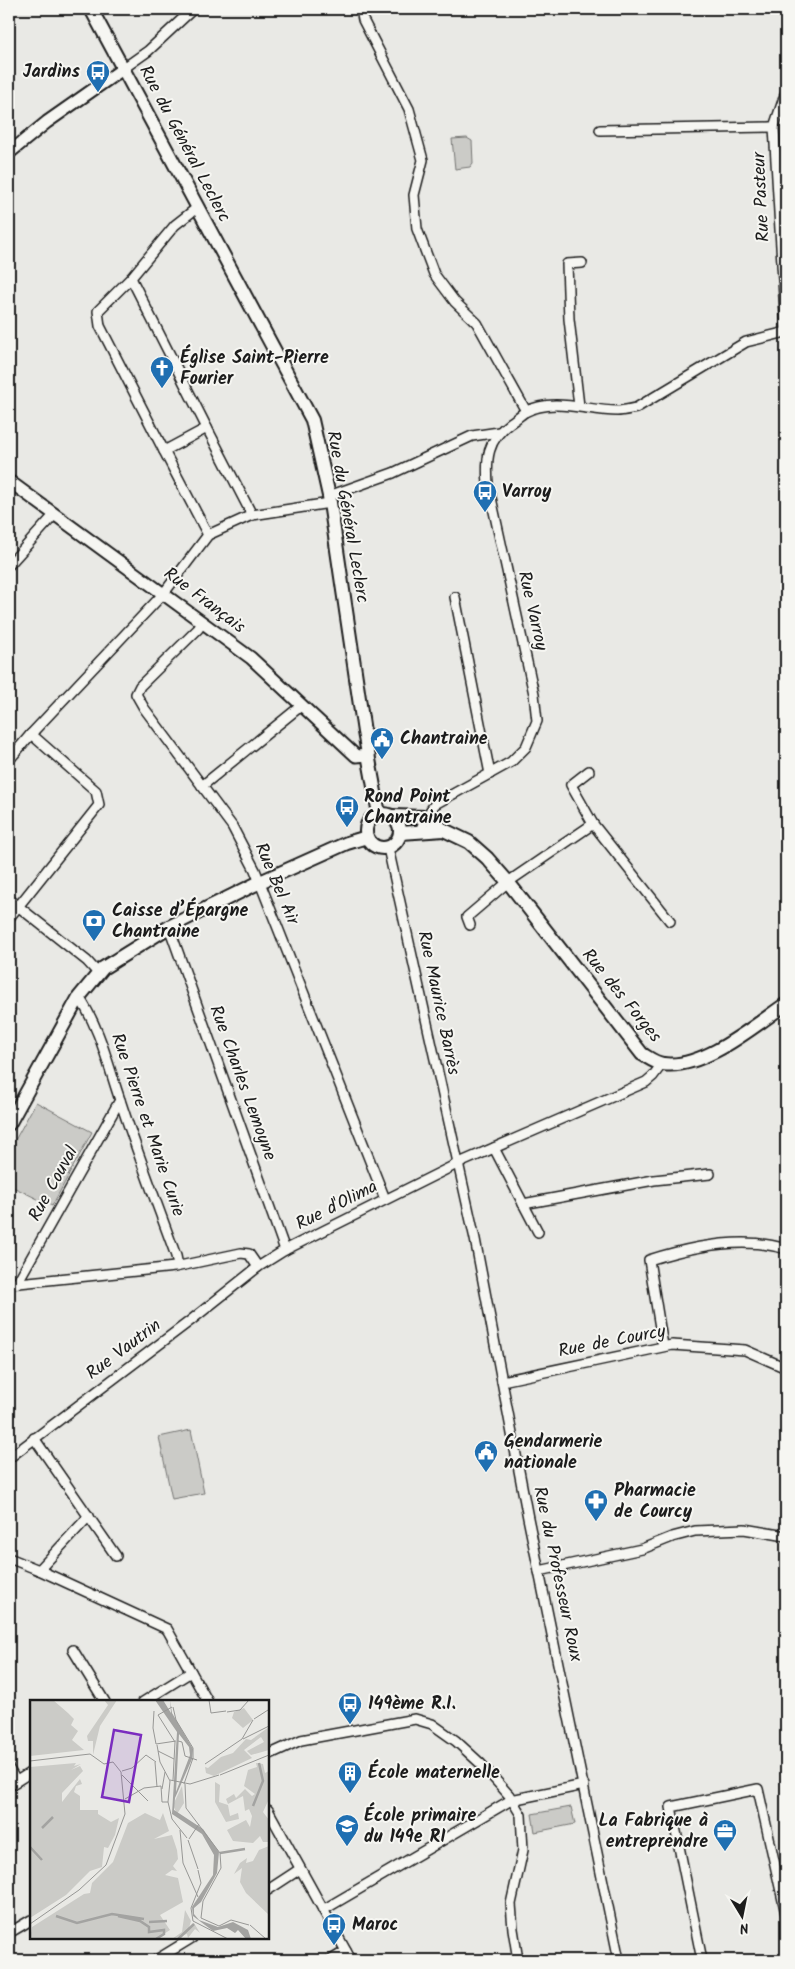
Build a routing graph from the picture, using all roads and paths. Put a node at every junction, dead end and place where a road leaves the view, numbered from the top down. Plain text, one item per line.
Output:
1 (91, 9) edge
2 (193, 9) edge
3 (361, 9) edge
4 (124, 68) junction
5 (786, 92) edge
6 (774, 127) junction
7 (600, 130) dead end
8 (9, 153) edge
9 (198, 207) junction
10 (582, 263) dead end
11 (130, 278) junction
12 (786, 332) edge
13 (579, 406) junction
14 (526, 411) junction
15 (207, 428) junction
16 (499, 432) junction
17 (164, 451) junction
18 (9, 481) edge
19 (329, 499) junction
20 (55, 514) junction
21 (252, 515) junction
22 (208, 535) junction
23 (9, 565) edge
24 (164, 593) junction
25 (455, 597) dead end
26 (202, 623) junction
27 (302, 705) junction
28 (31, 734) junction
29 (368, 755) junction
30 (9, 760) edge
31 (589, 771) dead end
32 (490, 774) junction
33 (202, 786) junction
34 (379, 814) junction
35 (392, 816) junction
36 (426, 817) junction
37 (593, 824) junction
38 (444, 830) junction
39 (420, 831) junction
40 (401, 833) junction
41 (367, 837) junction
42 (388, 848) junction
43 (260, 882) junction
44 (508, 882) junction
45 (9, 899) edge
46 (19, 907) junction
47 (9, 918) edge
48 (670, 921) dead end
49 (470, 926) dead end
50 (169, 927) junction
51 (97, 972) junction
52 (79, 997) junction
53 (786, 1004) edge
54 (662, 1064) junction
55 (120, 1100) junction
56 (9, 1124) edge
57 (494, 1148) junction
58 (457, 1164) junction
59 (710, 1174) dead end
60 (385, 1199) junction
61 (523, 1204) junction
62 (538, 1232) dead end
63 (786, 1249) edge
64 (285, 1250) junction
65 (178, 1266) junction
66 (258, 1267) junction
67 (13, 1283) edge
68 (663, 1346) junction
69 (786, 1368) edge
70 (502, 1381) junction
71 (34, 1438) junction
72 (9, 1458) edge
73 (90, 1516) junction
74 (786, 1536) edge
75 (116, 1556) dead end
76 (9, 1558) edge
77 (39, 1570) junction
78 (539, 1570) junction
79 (73, 1650) dead end
80 (191, 1672) junction
81 (104, 1700) edge
82 (147, 1700) edge
83 (207, 1700) edge
84 (269, 1754) edge
85 (9, 1769) edge
86 (30, 1773) edge
87 (12, 1784) edge
88 (584, 1785) junction
89 (512, 1800) junction
90 (269, 1812) edge
91 (300, 1869) junction
92 (269, 1889) edge
93 (323, 1910) junction
94 (786, 1914) edge
95 (30, 1921) edge
96 (9, 1933) edge
97 (190, 1939) edge
98 (346, 1952) junction
99 (156, 1960) edge
100 (331, 1960) edge
101 (351, 1960) edge
102 (518, 1960) edge
103 (619, 1960) edge
104 (702, 1960) edge

1 - 4 main road, Rue du Général Leclerc
2 - 4 street
3 - 14 street
4 - 8 street
4 - 9 main road, Rue du Général Leclerc
5 - 6 street, Rue Pasteur
6 - 7 street
6 - 12 street, Rue Pasteur
9 - 11 street
9 - 19 main road, Rue du Général Leclerc
10 - 13 street
11 - 15 street
11 - 17 street
12 - 13 street, Rue Varroy
13 - 14 street, Rue Varroy
14 - 16 street, Rue Varroy
15 - 17 street
15 - 21 street
16 - 19 street
16 - 32 street, Rue Varroy
17 - 22 street
18 - 20 street, Rue Français
19 - 21 street
19 - 29 main road, Rue du Général Leclerc
20 - 23 street
20 - 24 street, Rue Français
21 - 22 street
22 - 24 street
24 - 26 street, Rue Français
24 - 28 street
25 - 32 street
26 - 27 street, Rue Français
26 - 33 street, Rue Bel Air
27 - 29 street, Rue Français
27 - 33 street
28 - 30 street
28 - 46 street
29 - 34 main road, Rue du Général Leclerc
31 - 37 street
32 - 36 street, Rue Varroy
33 - 43 street, Rue Bel Air
34 - 35 main road
34 - 41 main road
35 - 36 main road
35 - 40 main road
36 - 38 main road, Rue des Forges
36 - 39 street, Rue Varroy
37 - 44 street
37 - 48 street
38 - 39 main road, Rue des Forges
38 - 44 main road, Rue des Forges
39 - 40 main road, Rue des Forges
40 - 42 main road
41 - 42 main road
41 - 43 main road
42 - 58 street, Rue Maurice Barrès
43 - 50 main road
43 - 60 street, Rue Bel Air
44 - 49 street
44 - 54 main road, Rue des Forges
45 - 46 street
46 - 47 street
46 - 51 street
50 - 51 main road
50 - 64 street, Rue Charles Lemoyne
51 - 52 main road
52 - 55 street, Rue Pierre et Marie Curie
52 - 56 main road
53 - 54 main road, Rue des Forges
54 - 57 street, Rue d'Olima
55 - 65 street, Rue Pierre et Marie Curie
55 - 67 street, Rue Couval
57 - 58 street, Rue d'Olima
57 - 61 street
58 - 60 street, Rue d'Olima
58 - 70 street, Rue du Professeur Roux
59 - 61 street
60 - 64 street, Rue d'Olima
61 - 62 street
63 - 68 street
64 - 66 street, Rue d'Olima
65 - 66 street
65 - 67 street
66 - 71 street, Rue Vautrin
68 - 69 street, Rue de Courcy
68 - 70 street, Rue de Courcy
70 - 78 street, Rue du Professeur Roux
71 - 72 street, Rue Vautrin
71 - 73 street
73 - 75 street
73 - 77 street
74 - 78 street
76 - 77 street
77 - 80 street
78 - 88 street, Rue du Professeur Roux
79 - 81 street
80 - 82 street
80 - 83 street
84 - 89 street
85 - 87 street
86 - 87 street
88 - 89 street
88 - 103 street, Rue du Professeur Roux
89 - 93 street
89 - 102 street
90 - 91 street
91 - 92 street
91 - 93 street
93 - 98 street
94 - 104 street
95 - 96 street
97 - 99 street
98 - 100 street
98 - 101 street

